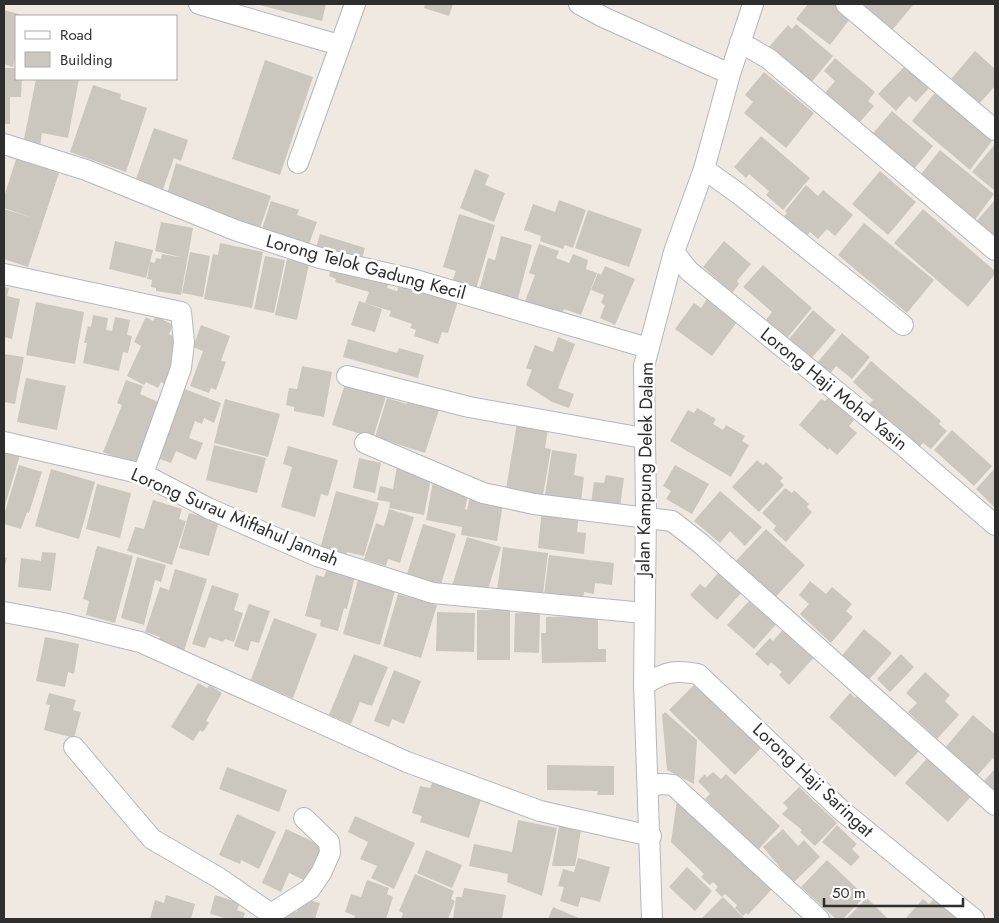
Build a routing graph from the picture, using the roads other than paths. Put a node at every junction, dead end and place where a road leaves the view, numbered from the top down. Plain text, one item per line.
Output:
1 (199, 4) edge
2 (355, 4) edge
3 (579, 4) edge
4 (752, 4) edge
5 (846, 4) edge
6 (740, 42) junction
7 (339, 45) junction
8 (730, 74) junction
9 (995, 130) edge
10 (5, 149) edge
11 (298, 163) dead end
12 (704, 169) junction
13 (995, 250) edge
14 (674, 252) junction
15 (4, 274) edge
16 (903, 324) dead end
17 (648, 348) junction
18 (347, 376) dead end
19 (644, 438) junction
20 (4, 442) edge
21 (365, 443) dead end
22 (143, 474) junction
23 (646, 519) junction
24 (995, 525) edge
25 (4, 612) edge
26 (644, 613) junction
27 (644, 685) junction
28 (74, 746) dead end
29 (648, 786) junction
30 (995, 805) edge
31 (304, 818) dead end
32 (651, 836) junction
33 (270, 917) edge
34 (652, 919) edge
35 (819, 919) edge
36 (974, 919) edge

1 - 7 street
2 - 7 street
3 - 8 street
4 - 6 street, Jalan Kampung Delek Dalam
5 - 9 street
6 - 8 street, Jalan Kampung Delek Dalam
6 - 13 street
7 - 11 street
8 - 12 street, Jalan Kampung Delek Dalam
10 - 17 street, Lorong Telok Gadung Kecil
12 - 14 street, Jalan Kampung Delek Dalam
12 - 16 street
14 - 17 street, Jalan Kampung Delek Dalam
14 - 24 street, Lorong Haji Mohd Yasin
15 - 22 street
17 - 19 street, Jalan Kampung Delek Dalam
18 - 19 street
19 - 23 street, Jalan Kampung Delek Dalam
20 - 22 street, Lorong Surau Miftahul Jannah
21 - 23 street
22 - 26 street, Lorong Surau Miftahul Jannah
23 - 26 street, Jalan Kampung Delek Dalam
23 - 30 street
25 - 32 street
26 - 27 street, Jalan Kampung Delek Dalam
27 - 29 street, Jalan Kampung Delek Dalam
27 - 36 street, Lorong Haji Saringat
28 - 33 street
29 - 32 street, Jalan Kampung Delek Dalam
29 - 35 street
31 - 33 street
32 - 34 street, Jalan Kampung Delek Dalam

